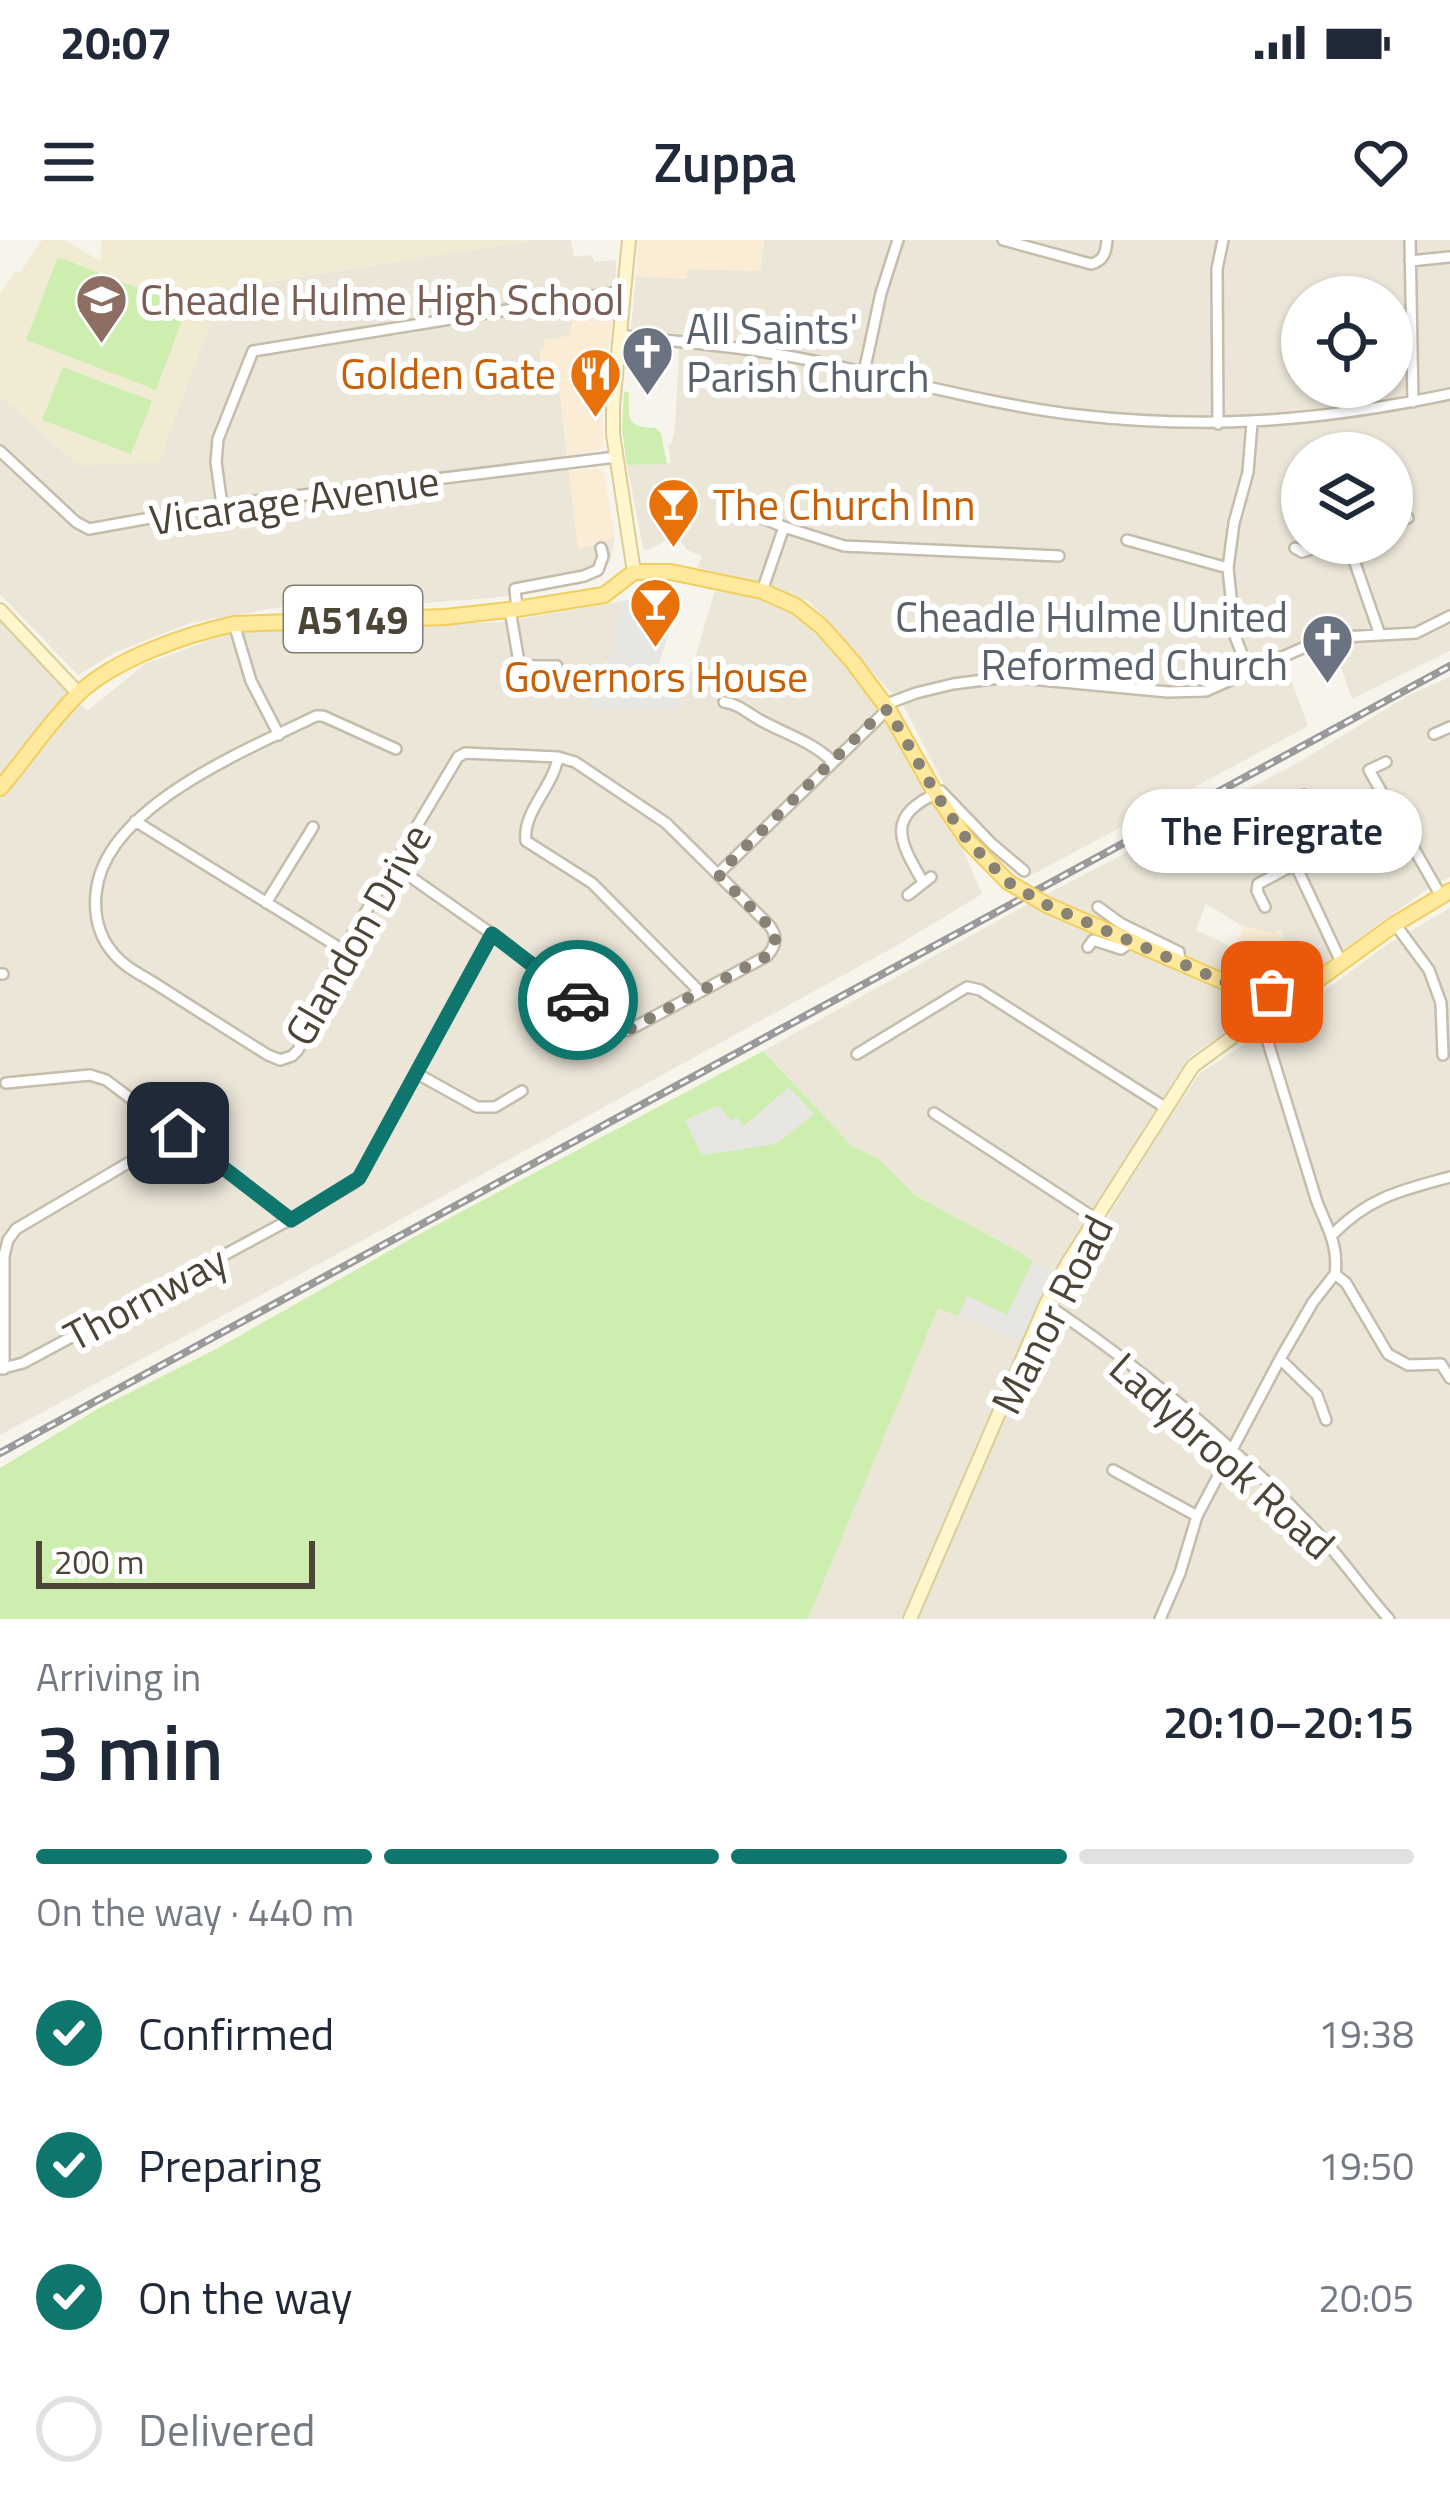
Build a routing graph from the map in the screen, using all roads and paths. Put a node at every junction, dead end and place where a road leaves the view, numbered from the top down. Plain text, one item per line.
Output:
1 (628, 240) edge
2 (898, 240) edge
3 (1003, 240) edge
4 (1107, 240) edge
5 (1222, 240) edge
6 (1409, 240) edge
7 (1019, 243) edge
8 (1449, 257) edge
9 (1410, 261) junction
10 (623, 291) junction
11 (619, 335) junction
12 (863, 373) junction
13 (1450, 394) edge
14 (1414, 402) junction
15 (1252, 423) junction
16 (1218, 424) junction
17 (0, 452) edge
18 (616, 457) junction
19 (725, 503) dead end
20 (222, 505) junction
21 (784, 527) junction
22 (1126, 540) dead end
23 (601, 548) dead end
24 (1059, 556) dead end
25 (1355, 564) edge
26 (1228, 568) junction
27 (634, 572) junction
28 (762, 591) junction
29 (0, 610) edge
30 (514, 610) junction
31 (1450, 616) edge
32 (234, 624) junction
33 (1380, 635) junction
34 (557, 667) dead end
35 (1249, 672) junction
36 (79, 694) junction
37 (724, 702) dead end
38 (886, 707) junction
39 (1450, 727) edge
40 (1434, 734) dead end
41 (279, 735) junction
42 (396, 749) dead end
43 (558, 758) junction
44 (832, 761) junction
45 (1386, 762) dead end
46 (2, 783) edge
47 (936, 794) junction
48 (1304, 794) dead end
49 (1272, 815) junction
50 (135, 821) junction
51 (313, 827) dead end
52 (1182, 850) dead end
53 (1295, 864) junction
54 (395, 866) junction
55 (1024, 872) dead end
56 (718, 874) junction
57 (1446, 893) edge
58 (908, 896) dead end
59 (266, 903) junction
60 (1264, 907) dead end
61 (1098, 908) dead end
62 (1395, 924) junction
63 (492, 934) junction
64 (1131, 942) junction
65 (1088, 947) dead end
66 (343, 950) junction
67 (1179, 964) junction
68 (1342, 964) junction
69 (700, 992) junction
70 (1267, 1005) junction
71 (857, 1054) dead end
72 (1443, 1054) dead end
73 (416, 1073) junction
74 (6, 1083) dead end
75 (522, 1091) dead end
76 (1166, 1108) junction
77 (934, 1113) dead end
78 (178, 1133) junction
79 (1450, 1177) edge
80 (1096, 1219) junction
81 (291, 1220) junction
82 (1333, 1234) junction
83 (2, 1256) edge
84 (1335, 1274) junction
85 (1046, 1304) junction
86 (1280, 1359) junction
87 (1446, 1360) edge
88 (2, 1369) edge
89 (1450, 1378) edge
90 (1326, 1420) dead end
91 (1232, 1452) junction
92 (1113, 1470) dead end
93 (1197, 1516) junction
94 (910, 1619) edge
95 (1160, 1619) edge
96 (1388, 1619) edge

1 - 10 street
2 - 12 street
3 - 7 street
4 - 7 street
5 - 16 street
6 - 9 street
8 - 9 street
9 - 14 street
10 - 11 street
10 - 20 street
11 - 12 street
11 - 18 street
12 - 16 street
13 - 14 street
14 - 15 street
15 - 16 street
15 - 26 street
17 - 20 street, Vicarage Avenue
18 - 20 street, Vicarage Avenue
18 - 27 street
19 - 21 street
21 - 24 street
21 - 28 street
22 - 26 street
23 - 30 street
25 - 33 street
26 - 35 street
27 - 28 main road
27 - 30 main road, A5149
28 - 38 main road
29 - 36 street
30 - 32 main road, A5149
30 - 34 street
31 - 33 street
32 - 36 main road, A5149
32 - 41 street
33 - 35 street
35 - 38 street
36 - 46 main road, A5149
37 - 44 street
38 - 44 street
38 - 47 main road
39 - 40 street
41 - 42 street, Glandon Drive
41 - 50 street, Glandon Drive
43 - 54 street, Glandon Drive
43 - 56 street, Glandon Drive
43 - 69 street
44 - 56 street
45 - 57 street
47 - 55 street
47 - 58 street
47 - 64 main road, bridge
48 - 49 street
49 - 52 street
49 - 53 street
50 - 59 street
50 - 66 street, Glandon Drive
51 - 59 street
53 - 60 street
53 - 68 street
54 - 63 street
54 - 66 street, Glandon Drive
56 - 69 street, Glandon Drive
57 - 62 main road
59 - 66 street
61 - 67 street
62 - 68 main road
62 - 72 street
63 - 69 street
63 - 73 street, Thornway
64 - 65 street
64 - 67 main road
67 - 70 main road
68 - 70 main road
70 - 76 street, Manor Road
70 - 82 street
71 - 76 street
73 - 75 street
73 - 81 street, Thornway
74 - 78 street
76 - 80 street, Manor Road
77 - 80 street
78 - 81 street
78 - 83 street
79 - 82 street
80 - 85 street, Manor Road
81 - 88 street, Thornway
82 - 84 street
83 - 88 street
84 - 86 street
84 - 87 street
85 - 91 street, Ladybrook Road
85 - 94 street, Manor Road
86 - 90 street
86 - 91 street
87 - 89 street
91 - 93 street
91 - 96 street, Ladybrook Road
92 - 93 street
93 - 95 street

